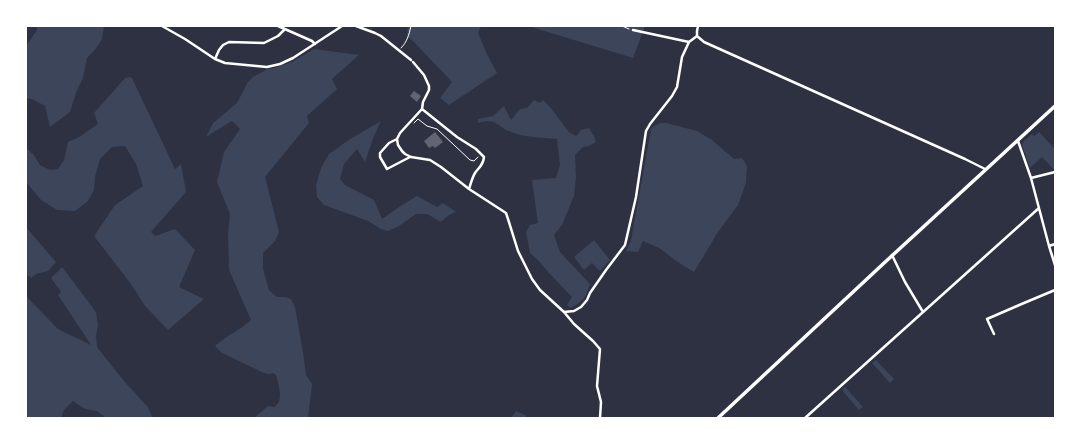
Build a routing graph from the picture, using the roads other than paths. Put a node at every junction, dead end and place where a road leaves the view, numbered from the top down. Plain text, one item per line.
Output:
1 (162, 26) edge
2 (278, 26) edge
3 (342, 26) edge
4 (356, 26) edge
5 (698, 26) edge
6 (285, 29) junction
7 (633, 30) road end
8 (697, 36) junction
9 (689, 42) junction
10 (315, 44) junction
11 (215, 59) junction
12 (1055, 106) edge
13 (422, 110) junction
14 (398, 139) junction
15 (1018, 140) junction
16 (411, 157) junction
17 (986, 169) junction
18 (1055, 172) edge
19 (1031, 178) junction
20 (469, 189) junction
21 (1039, 208) junction
22 (1055, 244) edge
23 (1049, 246) junction
24 (892, 255) junction
25 (1055, 265) edge
26 (1055, 290) edge
27 (564, 312) junction
28 (923, 312) junction
29 (994, 334) dead end
30 (600, 418) edge
31 (718, 418) edge
32 (805, 418) edge

1 - 11 street
2 - 6 street
3 - 10 street
4 - 13 street
5 - 8 street
6 - 10 street
6 - 11 street
7 - 9 street
8 - 9 street
8 - 17 street
9 - 27 street
10 - 11 street
12 - 15 main road
13 - 14 street
13 - 20 street
14 - 16 street
14 - 16 street
15 - 17 main road
15 - 19 street
16 - 20 street
17 - 24 main road
18 - 19 street
19 - 21 street
20 - 27 street
21 - 23 street
21 - 28 street
22 - 23 street
23 - 25 street
24 - 28 street
24 - 31 main road
26 - 29 street
27 - 30 street
28 - 32 street

